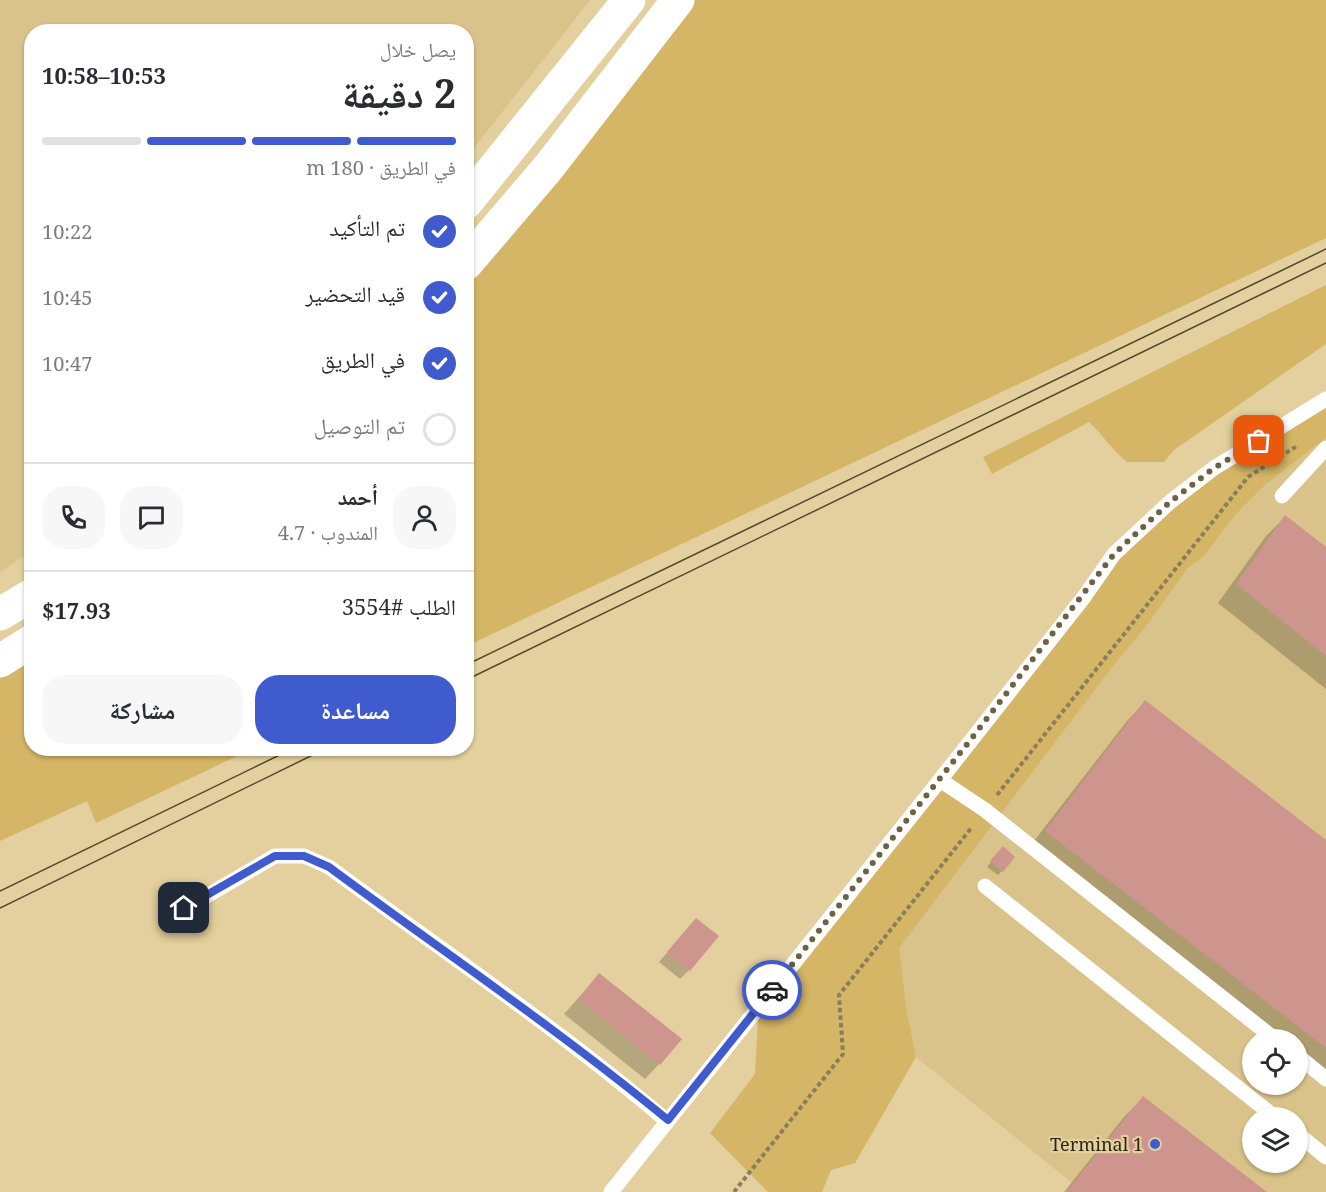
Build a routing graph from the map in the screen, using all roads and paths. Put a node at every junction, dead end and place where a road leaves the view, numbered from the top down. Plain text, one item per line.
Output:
1 (629, 0) edge
2 (678, 0) edge
3 (474, 192) edge
4 (474, 255) edge
5 (1326, 399) edge
6 (1306, 440) dead end
7 (1326, 448) edge
8 (1282, 496) dead end
9 (24, 600) edge
10 (0, 614) edge
11 (24, 646) edge
12 (0, 660) edge
13 (939, 780) junction
14 (985, 810) junction
15 (985, 886) dead end
16 (167, 918) dead end
17 (1262, 1029) edge
18 (1308, 1064) edge
19 (1326, 1079) edge
20 (1262, 1107) edge
21 (668, 1120) junction
22 (1308, 1142) edge
23 (1326, 1157) edge
24 (610, 1192) edge
25 (734, 1192) edge

1 - 3 main road
2 - 4 main road
5 - 13 lane
6 - 14 path
7 - 8 lane
9 - 10 main road
11 - 12 main road
13 - 14 lane
13 - 21 lane
14 - 17 lane
14 - 25 path
15 - 20 lane
16 - 21 lane
18 - 19 lane
21 - 24 lane
22 - 23 lane

